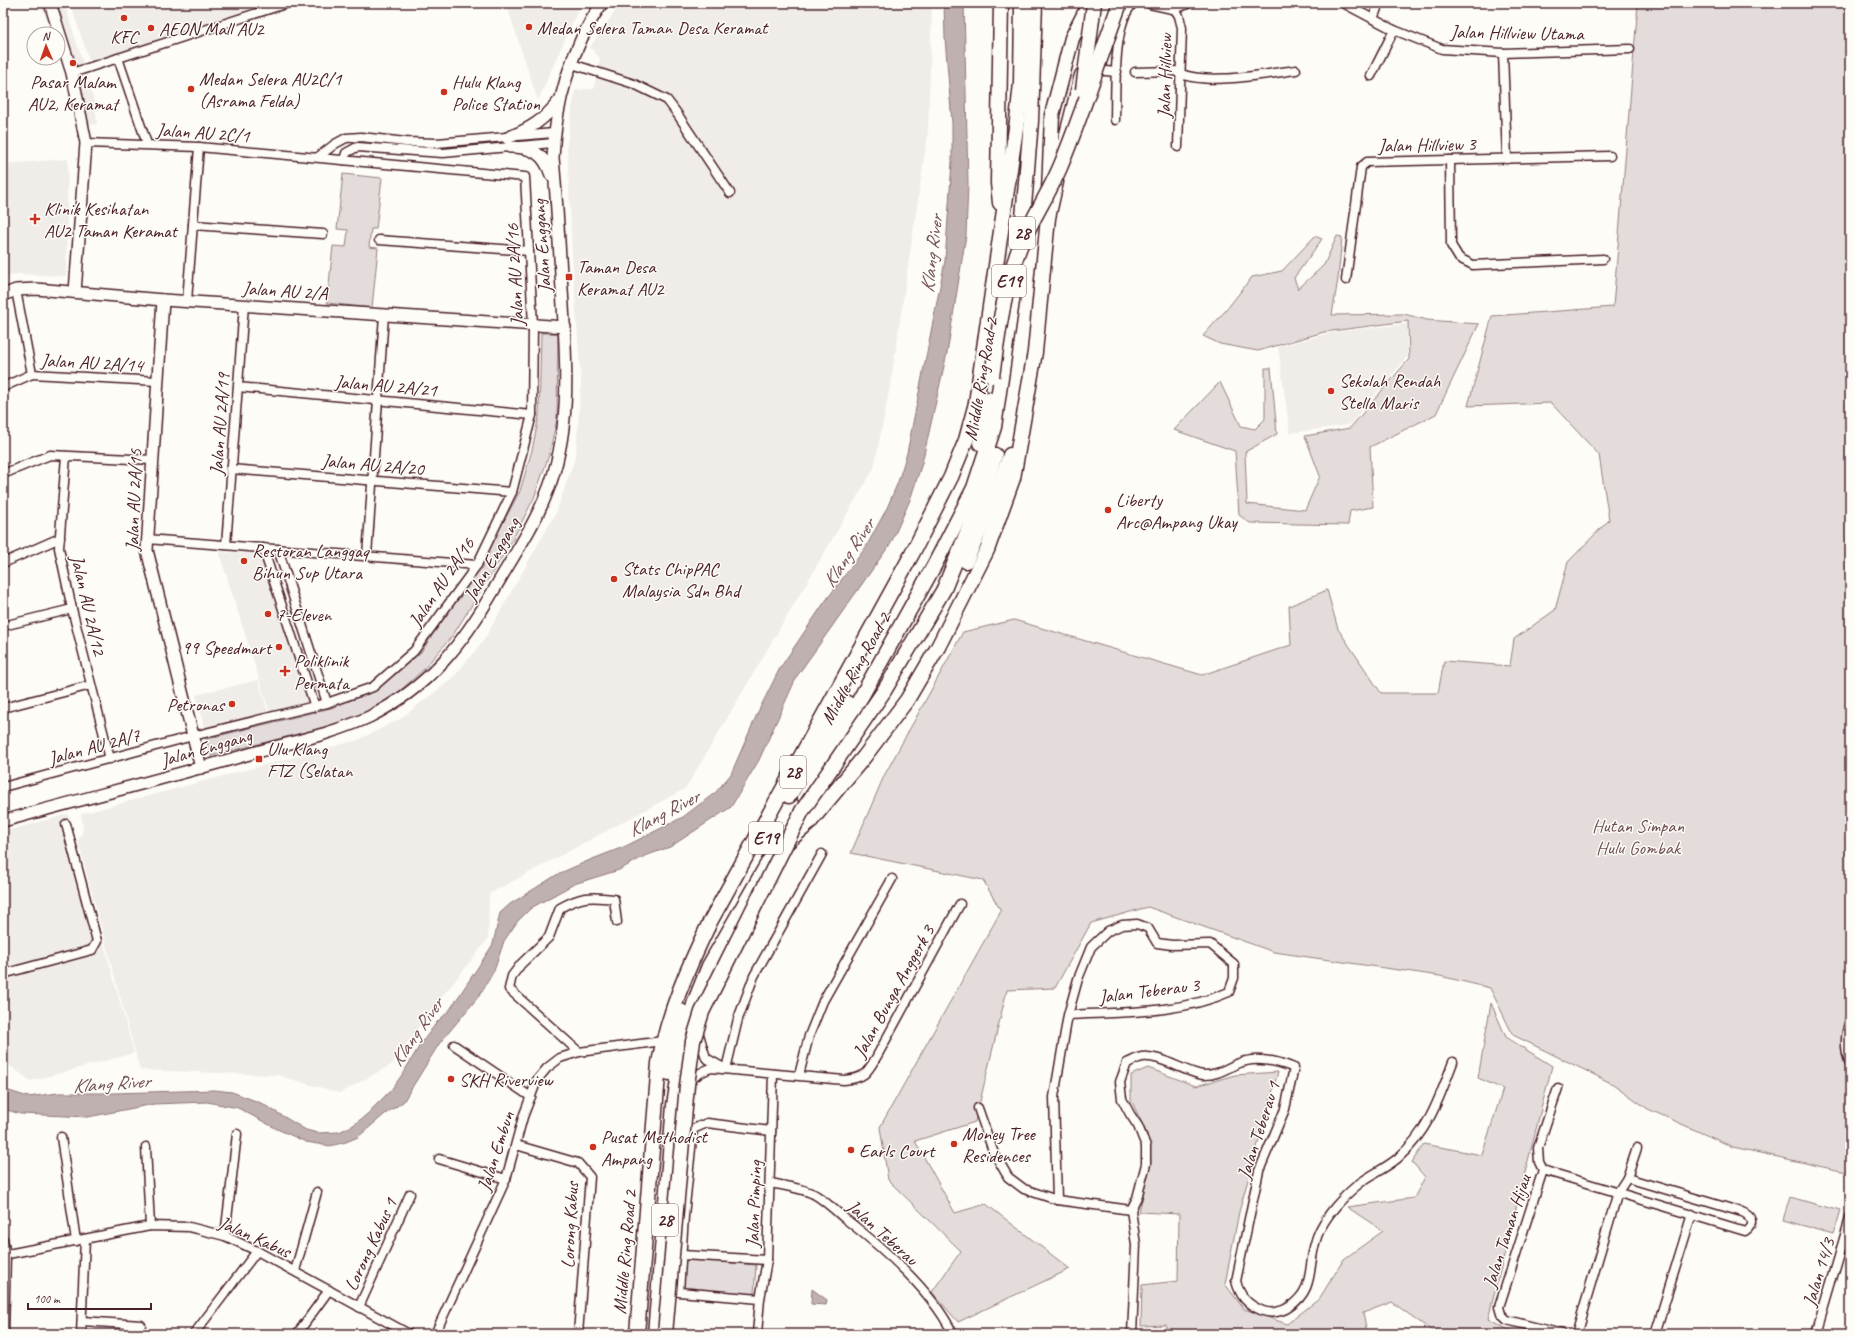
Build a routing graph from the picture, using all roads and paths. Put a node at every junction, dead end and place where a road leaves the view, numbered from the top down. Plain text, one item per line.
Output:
1 (50, 3) edge
2 (288, 3) edge
3 (602, 3) edge
4 (1001, 3) edge
5 (1022, 3) edge
6 (1035, 3) edge
7 (1092, 3) edge
8 (1114, 3) edge
9 (1120, 3) edge
10 (1134, 3) edge
11 (1151, 3) edge
12 (1186, 3) edge
13 (1343, 3) edge
14 (1379, 3) edge
15 (1174, 8) junction
16 (1373, 19) junction
17 (1394, 30) junction
18 (1118, 46) junction
19 (1630, 50) dead end
20 (1503, 53) junction
21 (118, 58) junction
22 (572, 64) junction
23 (1083, 70) junction
24 (1296, 70) dead end
25 (72, 72) junction
26 (1117, 72) junction
27 (1135, 72) dead end
28 (1180, 74) junction
29 (1371, 76) dead end
30 (559, 101) junction
31 (1080, 112) junction
32 (1115, 120) dead end
33 (554, 138) junction
34 (508, 142) junction
35 (86, 143) junction
36 (147, 144) junction
37 (199, 147) junction
38 (1178, 148) dead end
39 (1610, 156) dead end
40 (318, 157) junction
41 (1507, 159) junction
42 (344, 160) junction
43 (1450, 160) junction
44 (525, 176) joint
45 (556, 189) junction
46 (730, 193) dead end
47 (1048, 218) junction
48 (1003, 224) junction
49 (193, 225) junction
50 (323, 234) dead end
51 (379, 240) dead end
52 (529, 251) junction
53 (1603, 260) dead end
54 (1346, 280) dead end
55 (16, 290) junction
56 (75, 292) junction
57 (3, 295) edge
58 (162, 300) junction
59 (187, 301) junction
60 (244, 305) junction
61 (384, 315) junction
62 (533, 325) junction
63 (565, 327) junction
64 (32, 374) junction
65 (157, 381) junction
66 (3, 387) edge
67 (238, 387) junction
68 (378, 400) junction
69 (532, 415) junction
70 (994, 427) junction
71 (1020, 444) junction
72 (66, 456) junction
73 (152, 460) junction
74 (231, 469) junction
75 (3, 474) edge
76 (373, 480) junction
77 (512, 492) junction
78 (60, 538) junction
79 (147, 539) junction
80 (226, 545) junction
81 (263, 548) junction
82 (278, 549) junction
83 (367, 556) junction
84 (3, 563) edge
85 (477, 565) junction
86 (944, 589) junction
87 (72, 609) junction
88 (3, 626) edge
89 (91, 685) junction
90 (327, 704) junction
91 (315, 707) junction
92 (3, 708) edge
93 (193, 736) junction
94 (110, 759) junction
95 (201, 768) junction
96 (3, 787) edge
97 (3, 821) edge
98 (66, 824) dead end
99 (773, 854) junction
100 (822, 854) dead end
101 (892, 879) dead end
102 (960, 904) dead end
103 (617, 922) dead end
104 (3, 974) edge
105 (695, 1001) junction
106 (1068, 1015) junction
107 (1850, 1019) edge
108 (663, 1041) junction
109 (454, 1045) dead end
110 (579, 1052) junction
111 (1453, 1062) dead end
112 (1850, 1064) edge
113 (726, 1069) junction
114 (773, 1074) junction
115 (800, 1075) junction
116 (1558, 1088) dead end
117 (531, 1097) junction
118 (674, 1105) junction
119 (978, 1108) dead end
120 (771, 1131) junction
121 (236, 1134) dead end
122 (61, 1137) dead end
123 (516, 1145) junction
124 (146, 1147) dead end
125 (1637, 1148) dead end
126 (438, 1159) dead end
127 (1543, 1170) junction
128 (1627, 1178) junction
129 (506, 1179) junction
130 (770, 1183) junction
131 (317, 1192) dead end
132 (1618, 1192) junction
133 (410, 1194) dead end
134 (1057, 1200) junction
135 (1131, 1210) junction
136 (1692, 1214) junction
137 (1850, 1218) edge
138 (150, 1226) junction
139 (226, 1236) junction
140 (3, 1239) edge
141 (80, 1240) junction
142 (257, 1251) junction
143 (5, 1255) edge
144 (682, 1256) junction
145 (767, 1260) junction
146 (295, 1271) junction
147 (329, 1290) junction
148 (760, 1299) junction
149 (359, 1307) junction
150 (82, 1321) junction
151 (141, 1325) dead end
152 (395, 1326) junction
153 (4, 1334) edge
154 (81, 1334) edge
155 (194, 1334) edge
156 (296, 1334) edge
157 (391, 1334) edge
158 (408, 1334) edge
159 (435, 1334) edge
160 (578, 1334) edge
161 (637, 1334) edge
162 (647, 1334) edge
163 (655, 1334) edge
164 (665, 1334) edge
165 (757, 1334) edge
166 (954, 1334) edge
167 (1132, 1334) edge
168 (1562, 1334) edge
169 (1576, 1334) edge
170 (1655, 1334) edge
171 (1816, 1334) edge

1 - 25 street
2 - 21 street
3 - 22 street, Jalan Enggang
4 - 48 highway
5 - 48 highway, Middle Ring Road 2 / 28
6 - 70 highway, Middle Ring Road 2 / 28
7 - 23 highway
7 - 31 highway, bridge
7 - 47 highway
8 - 18 street
9 - 31 highway, bridge
10 - 18 street
11 - 15 street
12 - 15 street
13 - 16 street, Jalan Hillview Utama
14 - 16 street
15 - 28 street, Jalan Hillview
16 - 17 street, Jalan Hillview Utama
17 - 20 street, Jalan Hillview Utama
17 - 29 street
18 - 26 street
19 - 20 street, Jalan Hillview Utama
20 - 41 street
21 - 25 street
21 - 36 street
22 - 30 street, Jalan Enggang
22 - 46 street
23 - 26 street
23 - 47 highway
24 - 28 street
25 - 35 street
26 - 32 street
27 - 28 street
28 - 38 street, Jalan Hillview
30 - 33 street, Jalan Enggang
30 - 34 street
31 - 162 highway, E19, bridge
33 - 34 street
33 - 45 street, Jalan Enggang
34 - 40 street
34 - 42 street
34 - 45 street
35 - 36 street, Jalan AU 2C/1
35 - 56 street
36 - 37 street, Jalan AU 2C/1
37 - 40 street, Jalan AU 2C/1
37 - 49 street
39 - 41 street, Jalan Hillview 3
40 - 42 street, Jalan AU 2C/1
41 - 43 street, Jalan Hillview 3
42 - 44 street, Jalan AU 2C/1
43 - 53 street
43 - 54 street, Jalan Hillview 3
44 - 52 street, Jalan AU 2A/16
45 - 63 street, Jalan Enggang
47 - 71 highway
48 - 108 highway, Middle Ring Road 2 / 28
49 - 50 street
49 - 59 street
51 - 52 street
52 - 62 street, Jalan AU 2A/16
55 - 56 street, Jalan AU 2/A
55 - 57 street, Jalan AU 2/A
55 - 64 street
56 - 58 street, Jalan AU 2/A
58 - 59 street, Jalan AU 2/A
58 - 65 street, Jalan AU 2A/15
59 - 60 street, Jalan AU 2/A
60 - 61 street, Jalan AU 2/A
60 - 67 street, Jalan AU 2A/19
61 - 62 street, Jalan AU 2/A
61 - 68 street
62 - 63 street, Jalan AU 2/A
62 - 69 street, Jalan AU 2A/16
63 - 95 street, Jalan Enggang
64 - 65 street, Jalan AU 2A/14
64 - 66 street, Jalan AU 2A/14
65 - 73 street, Jalan AU 2A/15
67 - 68 street, Jalan AU 2A/21
67 - 74 street, Jalan AU 2A/19
68 - 69 street, Jalan AU 2A/21
68 - 76 street
69 - 77 street, Jalan AU 2A/16
70 - 86 highway
70 - 99 highway, Middle Ring Road 2 / 28
71 - 86 highway
71 - 99 highway
72 - 73 street
72 - 75 street
72 - 78 street, Jalan AU 2A/12
73 - 79 street, Jalan AU 2A/15
74 - 76 street, Jalan AU 2A/20
74 - 80 street, Jalan AU 2A/19
76 - 77 street, Jalan AU 2A/20
76 - 83 street
77 - 85 street, Jalan AU 2A/16
78 - 84 street
78 - 87 street, Jalan AU 2A/12
79 - 80 street
79 - 93 street, Jalan AU 2A/15
80 - 81 street
81 - 82 street
81 - 91 street
82 - 83 street
82 - 90 street
83 - 85 street
85 - 90 street, Jalan AU 2A/16
86 - 164 highway, E19, bridge
87 - 88 street
87 - 89 street, Jalan AU 2A/12
89 - 92 street
89 - 94 street, Jalan AU 2A/12
90 - 91 street, Jalan AU 2A/16
91 - 93 street, Jalan AU 2A/16
93 - 94 street, Jalan AU 2A/7
93 - 95 street, Jalan AU 2A/15
94 - 96 street, Jalan AU 2A/7
95 - 97 street, Jalan Enggang
98 - 104 street
99 - 105 highway, Middle Ring Road 2 / 28
100 - 113 street
101 - 115 street
102 - 115 street, Jalan Bunga Anggerk 3
103 - 110 street
105 - 113 street
105 - 118 highway, Middle Ring Road 2 / 28
106 - 106 street, Jalan Teberau 3
106 - 134 street, Jalan Teberau 3
107 - 112 street
108 - 110 street, Jalan Embun
108 - 161 highway, Middle Ring Road 2 / 28
109 - 117 street
110 - 117 street, Jalan Embun
111 - 135 street, Jalan Teberau 1
113 - 114 street, Jalan Bunga Anggerk 3
113 - 118 street
114 - 115 street, Jalan Bunga Anggerk 3
114 - 120 street, Jalan Pimping
116 - 127 street
117 - 123 street, Jalan Embun
118 - 163 highway, Middle Ring Road 2 / 28
119 - 134 street
120 - 130 street, Jalan Pimping
120 - 144 street
121 - 139 street
122 - 141 street
123 - 129 street, Jalan Embun
123 - 160 street, Lorong Kabus
124 - 138 street
125 - 128 street
126 - 129 street
127 - 132 street, Jalan Taman Hijau
127 - 168 street, Jalan Taman Hijau
128 - 132 street
128 - 136 street, Jalan Taman Hijau
129 - 159 street, Jalan Embun
130 - 145 street, Jalan Pimping
130 - 166 street, Jalan Teberau
131 - 146 street
132 - 136 street, Jalan Taman Hijau
132 - 169 street
133 - 149 street, Lorong Kabus 1
134 - 135 street
135 - 167 street, Jalan Teberau 1
136 - 170 street
137 - 171 street, Jalan 14/3
138 - 139 street, Jalan Kabus
138 - 141 street, Jalan Kabus
139 - 142 street, Jalan Kabus
140 - 143 street
141 - 143 street, Jalan Kabus
141 - 150 street
142 - 146 street, Jalan Kabus
142 - 155 street
143 - 153 street
144 - 145 street
144 - 148 street
145 - 148 street, Jalan Pimping
146 - 147 street, Jalan Kabus
147 - 149 street, Jalan Kabus
147 - 156 street
148 - 165 street, Jalan Pimping
149 - 152 street, Jalan Kabus
150 - 151 street
150 - 154 street
152 - 157 street
152 - 158 street, Jalan Kabus

